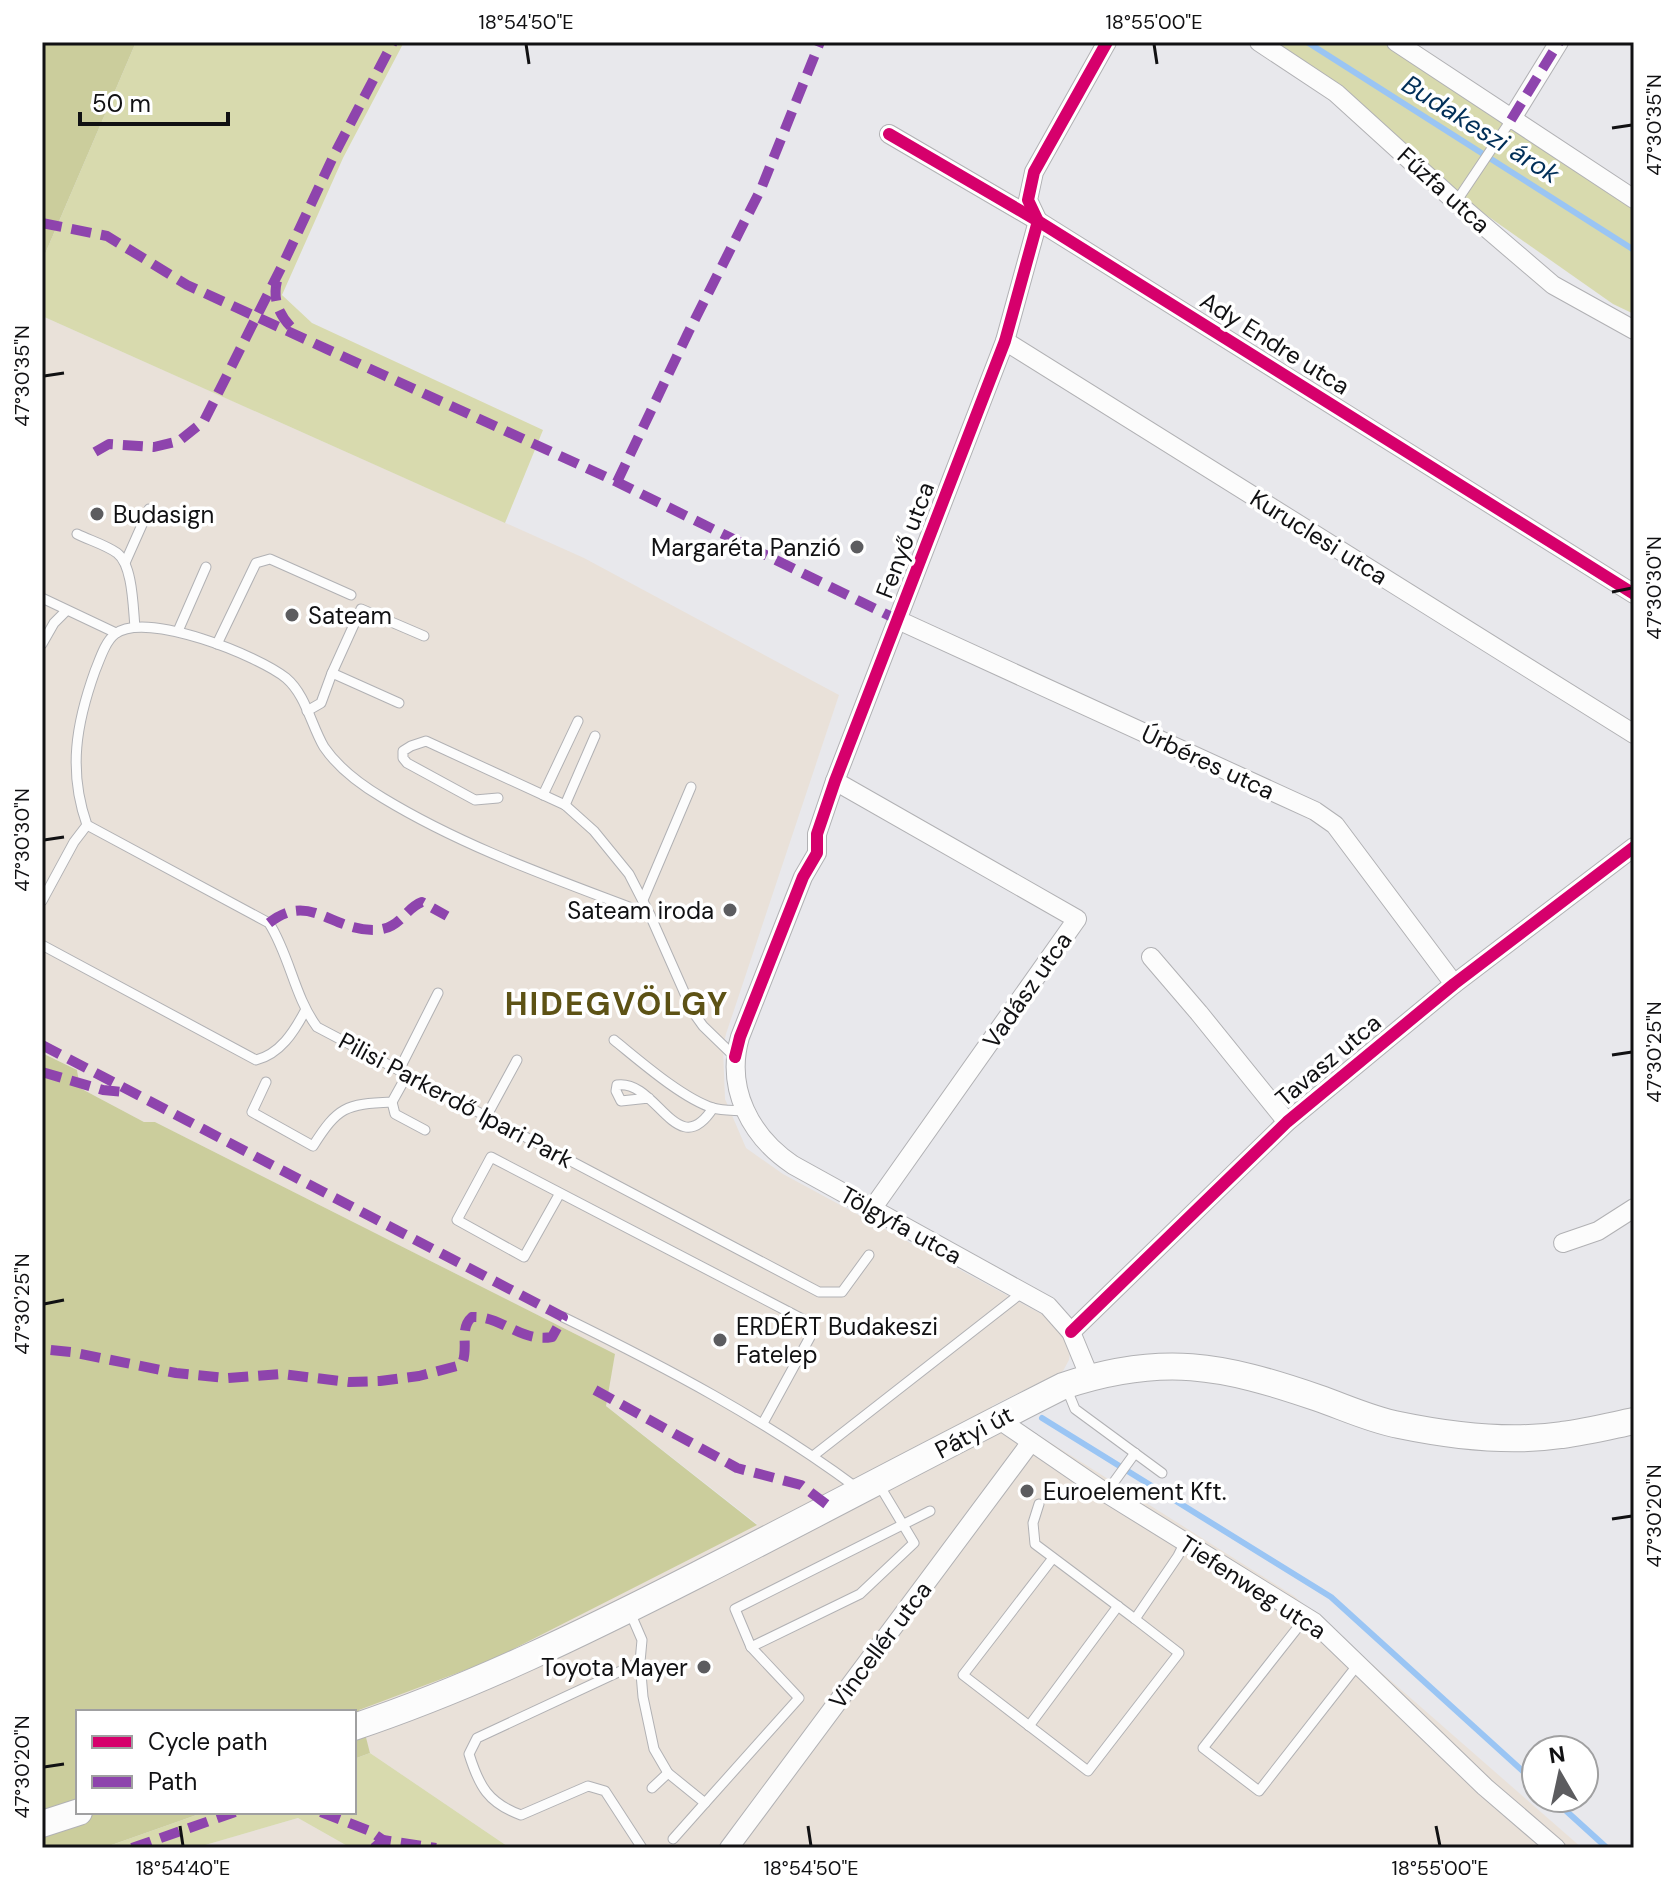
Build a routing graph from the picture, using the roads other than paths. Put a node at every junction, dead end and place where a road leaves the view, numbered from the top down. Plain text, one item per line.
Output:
1 (1107, 42) edge
2 (1259, 42) edge
3 (1396, 42) edge
4 (1559, 42) edge
5 (1511, 120) junction
6 (889, 134) dead end
7 (1634, 199) edge
8 (1456, 202) junction
9 (1038, 221) junction
10 (1634, 330) edge
11 (1005, 341) junction
12 (149, 509) dead end
13 (77, 534) dead end
14 (125, 563) junction
15 (206, 567) dead end
16 (1634, 594) edge
17 (351, 595) dead end
18 (42, 598) edge
19 (66, 611) junction
20 (898, 620) junction
21 (135, 627) junction
22 (178, 631) junction
23 (116, 633) junction
24 (424, 636) dead end
25 (42, 644) edge
26 (217, 644) junction
27 (332, 673) junction
28 (399, 703) dead end
29 (307, 711) junction
30 (578, 721) dead end
31 (1634, 734) edge
32 (595, 736) dead end
33 (835, 781) junction
34 (691, 787) dead end
35 (543, 795) junction
36 (498, 798) dead end
37 (565, 805) junction
38 (87, 825) junction
39 (1634, 847) edge
40 (643, 900) junction
41 (42, 901) edge
42 (650, 915) junction
43 (42, 945) edge
44 (1151, 957) dead end
45 (1454, 984) junction
46 (438, 993) dead end
47 (305, 1011) junction
48 (614, 1040) dead end
49 (735, 1057) junction
50 (517, 1060) dead end
51 (403, 1072) junction
52 (266, 1082) dead end
53 (649, 1098) dead end
54 (392, 1102) junction
55 (713, 1108) junction
56 (745, 1111) junction
57 (486, 1117) junction
58 (1287, 1122) junction
59 (425, 1130) dead end
60 (560, 1193) junction
61 (1634, 1208) edge
62 (872, 1209) junction
63 (1563, 1243) dead end
64 (869, 1255) dead end
65 (1024, 1291) junction
66 (563, 1317) dead end
67 (1071, 1332) junction
68 (1078, 1382) junction
69 (998, 1419) junction
70 (1634, 1421) edge
71 (763, 1423) junction
72 (1031, 1442) junction
73 (1135, 1453) junction
74 (813, 1456) junction
75 (1162, 1473) dead end
76 (870, 1487) junction
77 (1106, 1493) junction
78 (1039, 1504) dead end
79 (930, 1511) dead end
80 (902, 1525) junction
81 (1185, 1542) junction
82 (1053, 1558) junction
83 (1118, 1606) junction
84 (629, 1609) junction
85 (1306, 1617) junction
86 (1135, 1619) junction
87 (751, 1647) junction
88 (640, 1662) junction
89 (1359, 1663) junction
90 (1029, 1726) junction
91 (356, 1727) edge
92 (668, 1773) junction
93 (652, 1788) dead end
94 (705, 1803) junction
95 (76, 1813) edge
96 (42, 1824) edge
97 (673, 1839) dead end
98 (642, 1848) edge
99 (729, 1848) edge
100 (1556, 1848) edge

1 - 9 street, Fenyő utca
2 - 8 street, Fűzfa utca
3 - 5 street
4 - 5 street
5 - 7 street
5 - 8 lane
6 - 9 street, Ady Endre utca
8 - 10 street, Fűzfa utca
9 - 11 street, Fenyő utca
9 - 16 street, Ady Endre utca
11 - 20 street, Fenyő utca
11 - 31 street, Kuruclesi utca
12 - 14 lane
13 - 14 lane
14 - 21 lane
15 - 22 lane
17 - 26 lane
18 - 19 lane
19 - 23 lane
19 - 25 lane
20 - 33 street, Fenyő utca
20 - 45 street, Úrbéres utca
21 - 22 lane
21 - 23 lane
22 - 26 lane
23 - 38 lane
24 - 27 lane
26 - 29 lane
27 - 28 lane
27 - 29 lane
29 - 42 lane
30 - 35 lane
32 - 37 lane
33 - 49 street, Fenyő utca
33 - 62 street, Vadász utca
34 - 40 lane
35 - 36 lane
35 - 37 lane
37 - 40 lane
38 - 41 lane
38 - 47 lane
39 - 45 street, Tavasz utca
40 - 42 lane
42 - 49 lane
43 - 47 lane
44 - 58 street, Tavasz utca
45 - 58 street, Tavasz utca
46 - 51 lane
47 - 51 lane, Pilisi Parkerdő Ipari Park
48 - 55 lane
49 - 56 street, Tölgyfa utca
50 - 57 lane
51 - 54 lane
51 - 57 lane, Pilisi Parkerdő Ipari Park
52 - 54 lane
53 - 55 lane
54 - 59 lane
55 - 56 lane
56 - 62 street, Tölgyfa utca
57 - 64 lane, Pilisi Parkerdő Ipari Park
58 - 67 street, Tavasz utca
60 - 60 lane
60 - 71 lane
61 - 63 street
62 - 65 street, Tölgyfa utca
65 - 67 street, Tölgyfa utca
65 - 74 lane
66 - 71 lane
67 - 68 street, Tölgyfa utca
68 - 69 main road, Pátyi út
68 - 70 main road, Pátyi út
68 - 73 lane
69 - 72 street, Tiefenweg utca
69 - 76 main road, Pátyi út
71 - 74 lane
72 - 77 street, Tiefenweg utca
72 - 99 street, Vincellér utca
73 - 75 lane
73 - 77 lane
74 - 76 lane
76 - 80 lane
76 - 84 main road, Pátyi út
77 - 81 street, Tiefenweg utca
78 - 82 lane
79 - 80 lane
80 - 87 lane
80 - 87 lane
81 - 85 street, Tiefenweg utca
81 - 86 lane
82 - 83 lane
82 - 90 lane
83 - 86 lane
83 - 90 lane
84 - 88 lane
84 - 91 main road, Pátyi út
85 - 89 street, Tiefenweg utca
85 - 89 lane
86 - 90 lane
87 - 94 lane
88 - 92 lane
88 - 98 lane
89 - 100 street, Tiefenweg utca
92 - 93 lane
92 - 94 lane
94 - 97 lane
95 - 96 main road

